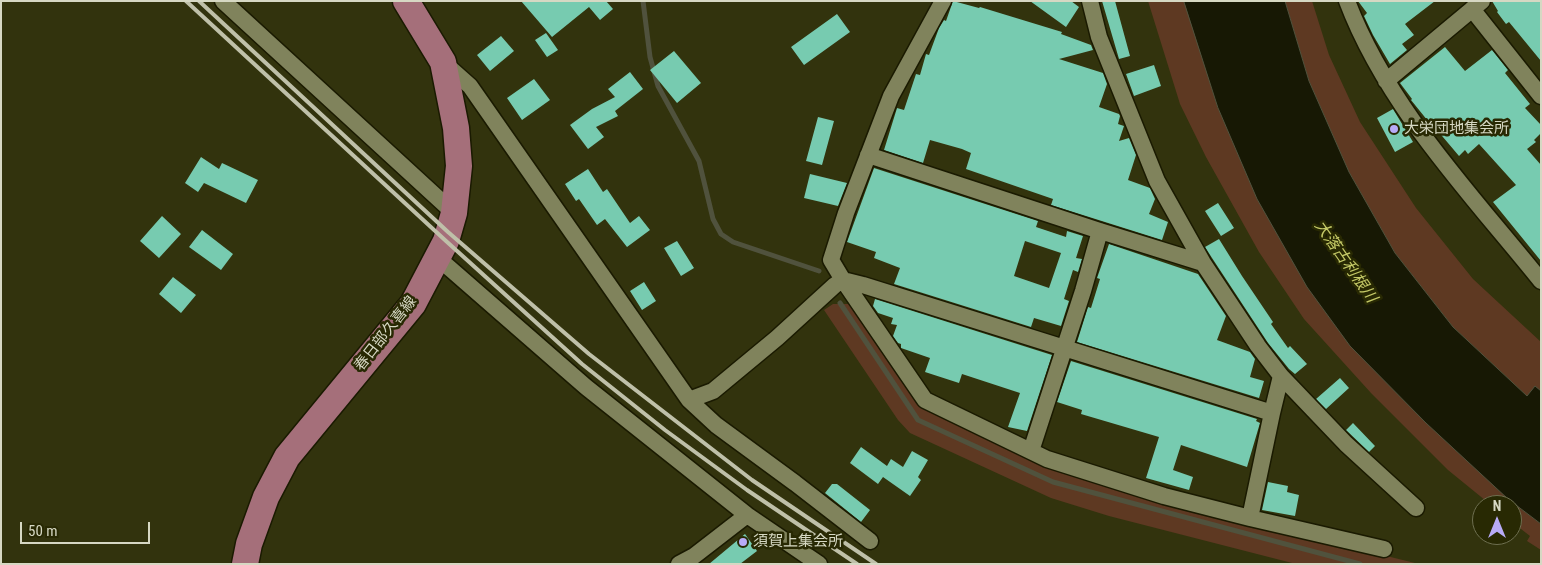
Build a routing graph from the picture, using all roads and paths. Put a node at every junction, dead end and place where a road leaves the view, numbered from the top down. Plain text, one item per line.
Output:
1 (223, 1) edge
2 (406, 1) edge
3 (943, 1) edge
4 (1090, 1) edge
5 (1347, 1) edge
6 (1477, 5) edge
7 (443, 62) junction
8 (1386, 81) junction
9 (1541, 96) edge
10 (868, 154) junction
11 (454, 213) junction
12 (1100, 231) junction
13 (438, 258) junction
14 (1204, 263) junction
15 (843, 280) junction
16 (1541, 281) edge
17 (1065, 348) junction
18 (1281, 376) junction
19 (689, 400) junction
20 (1272, 413) junction
21 (1030, 452) junction
22 (1416, 508) dead end
23 (747, 515) junction
24 (1250, 518) junction
25 (870, 541) dead end
26 (1384, 549) dead end
27 (245, 564) edge
28 (679, 564) edge
29 (819, 564) edge

1 - 11 street
2 - 7 main road, 春日部久喜線
3 - 10 street
4 - 14 street
5 - 8 street
6 - 8 street
6 - 9 street
7 - 11 main road, 春日部久喜線
7 - 19 street
8 - 16 street
10 - 12 street
10 - 15 street
11 - 13 main road, 春日部久喜線
12 - 14 street
12 - 17 street
13 - 23 street
13 - 27 main road, 春日部久喜線
14 - 18 street
15 - 17 street
15 - 19 street
15 - 21 street
17 - 20 street
17 - 21 street
18 - 20 street
18 - 22 street
19 - 25 street
20 - 24 street
21 - 24 street
23 - 28 street
23 - 29 street
24 - 26 street

